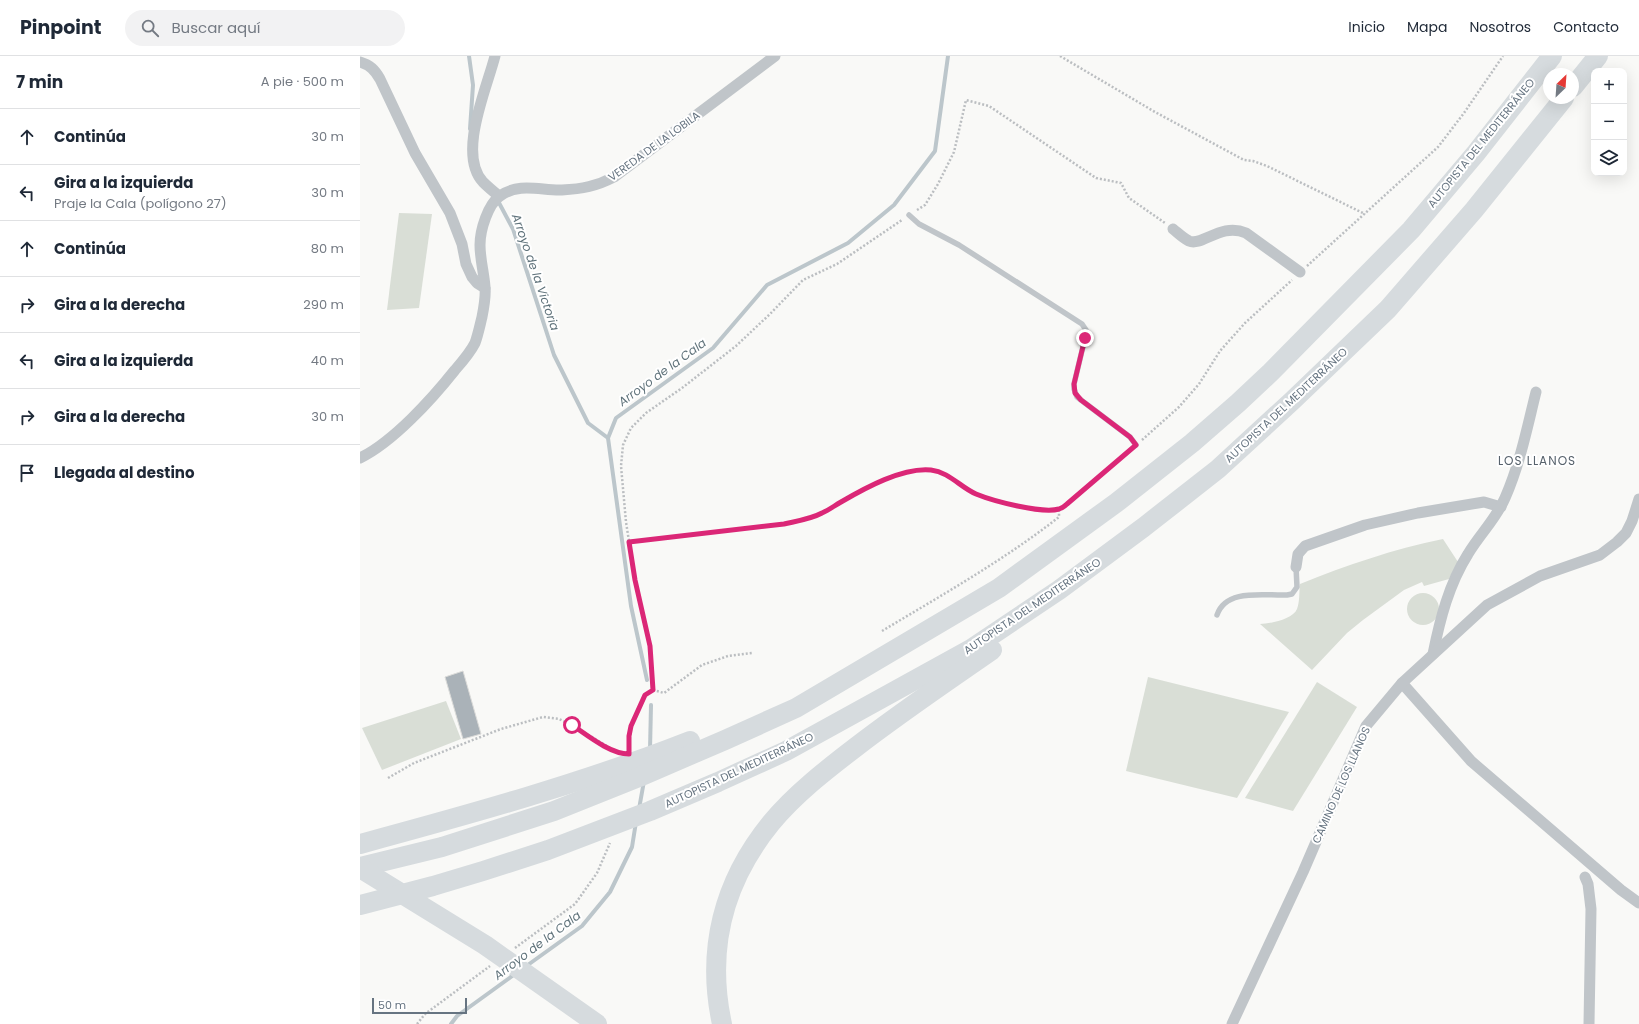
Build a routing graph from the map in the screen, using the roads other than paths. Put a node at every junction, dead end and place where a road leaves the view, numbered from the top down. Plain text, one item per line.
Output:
1 (495, 56) edge
2 (775, 56) edge
3 (1552, 56) edge
4 (1598, 56) edge
5 (360, 62) edge
6 (1579, 80) edge
7 (1559, 104) edge
8 (499, 196) junction
9 (909, 216) road end
10 (1173, 229) road end
11 (1300, 272) road end
12 (485, 288) junction
13 (1536, 392) dead end
14 (1136, 445) road end
15 (360, 458) edge
16 (1639, 499) edge
17 (1501, 507) junction
18 (1144, 527) junction
19 (1296, 567) joint
20 (1217, 615) dead end
21 (1434, 654) junction
22 (1402, 683) junction
23 (726, 733) junction
24 (360, 844) edge
25 (360, 868) edge
26 (1585, 877) dead end
27 (1639, 903) edge
28 (360, 905) edge
29 (597, 1024) edge
30 (722, 1024) edge
31 (1232, 1024) edge
32 (1589, 1024) edge

1 - 8 street
2 - 8 street, VEREDA DE LA LOBILA
3 - 23 highway, AUTOPISTA DEL MEDITERRÁNEO
4 - 6 highway
5 - 12 street
7 - 18 highway, AUTOPISTA DEL MEDITERRÁNEO
8 - 12 street
9 - 14 lane
10 - 11 street
12 - 15 street
13 - 17 street
16 - 21 street, CAMINO DE LOS LLANOS
17 - 19 street
17 - 21 street
18 - 28 highway, AUTOPISTA DEL MEDITERRÁNEO
18 - 30 highway
19 - 20 lane
21 - 22 street, CAMINO DE LOS LLANOS
22 - 27 street
22 - 31 street, CAMINO DE LOS LLANOS
23 - 24 highway
23 - 25 highway, AUTOPISTA DEL MEDITERRÁNEO
25 - 29 highway
26 - 32 street

